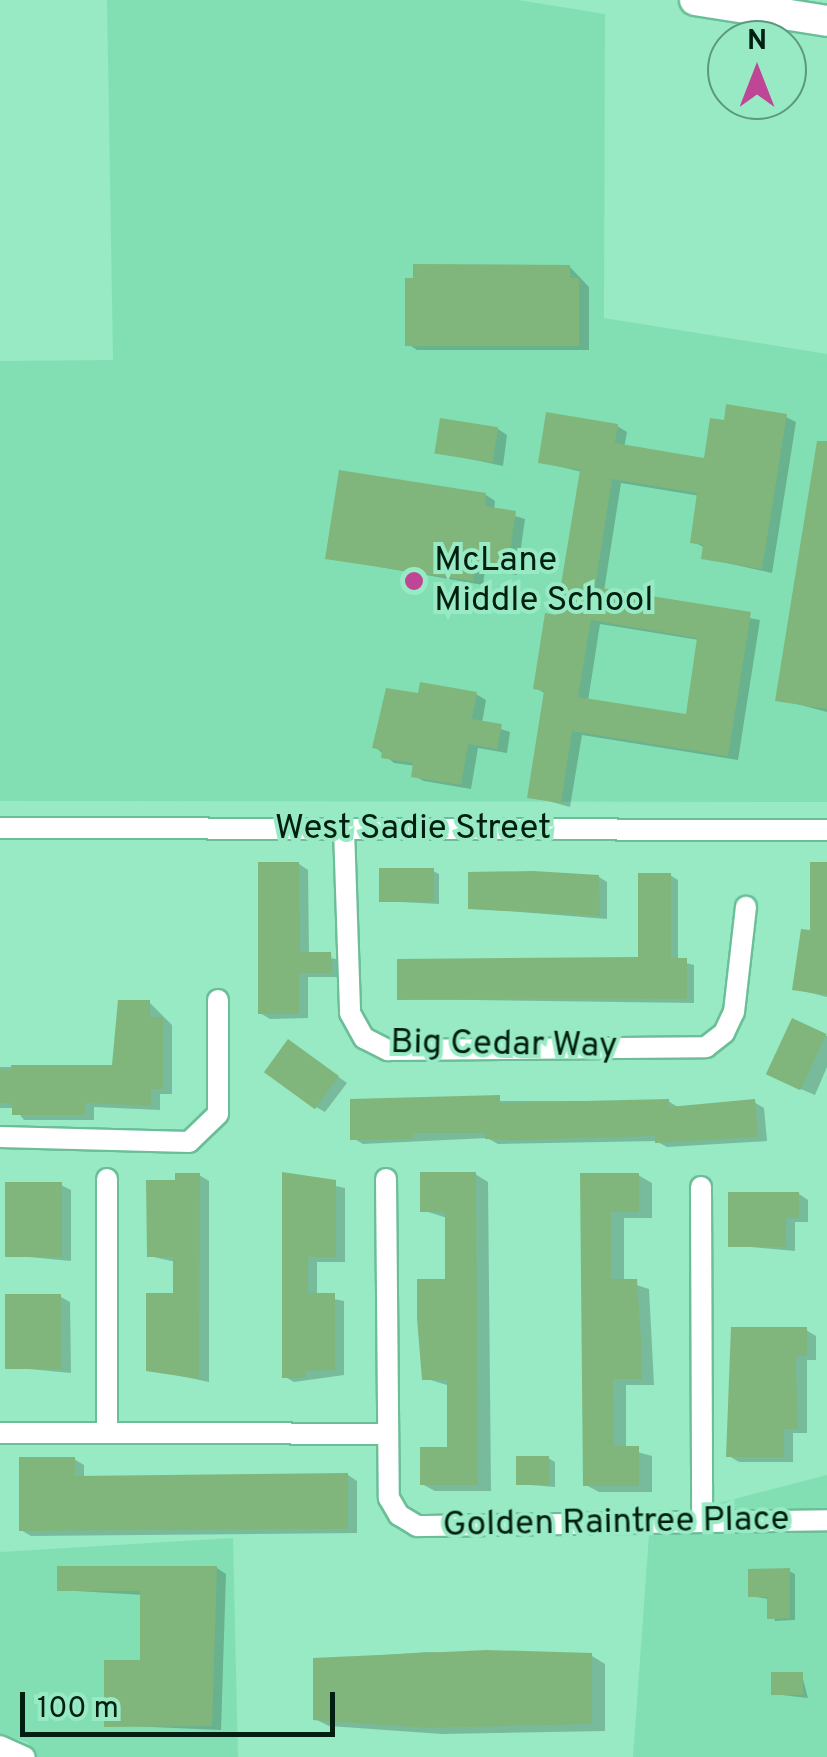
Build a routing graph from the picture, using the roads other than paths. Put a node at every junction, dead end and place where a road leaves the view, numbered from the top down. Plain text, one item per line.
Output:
1 (695, 0) edge
2 (827, 21) edge
3 (0, 828) edge
4 (344, 829) junction
5 (827, 830) edge
6 (746, 906) dead end
7 (218, 1000) dead end
8 (0, 1137) edge
9 (107, 1179) dead end
10 (386, 1179) dead end
11 (701, 1187) dead end
12 (0, 1433) edge
13 (107, 1433) junction
14 (388, 1434) junction
15 (827, 1520) edge
16 (702, 1522) junction
17 (0, 1746) edge
18 (25, 1757) edge

1 - 2 street
3 - 4 street, West Sadie Street
4 - 5 street, West Sadie Street
4 - 6 street, Big Cedar Way
7 - 8 street
9 - 13 street
10 - 14 street, Golden Raintree Place
11 - 16 street
12 - 13 street
13 - 14 street
14 - 16 street, Golden Raintree Place
15 - 16 street, Golden Raintree Place
17 - 18 street

